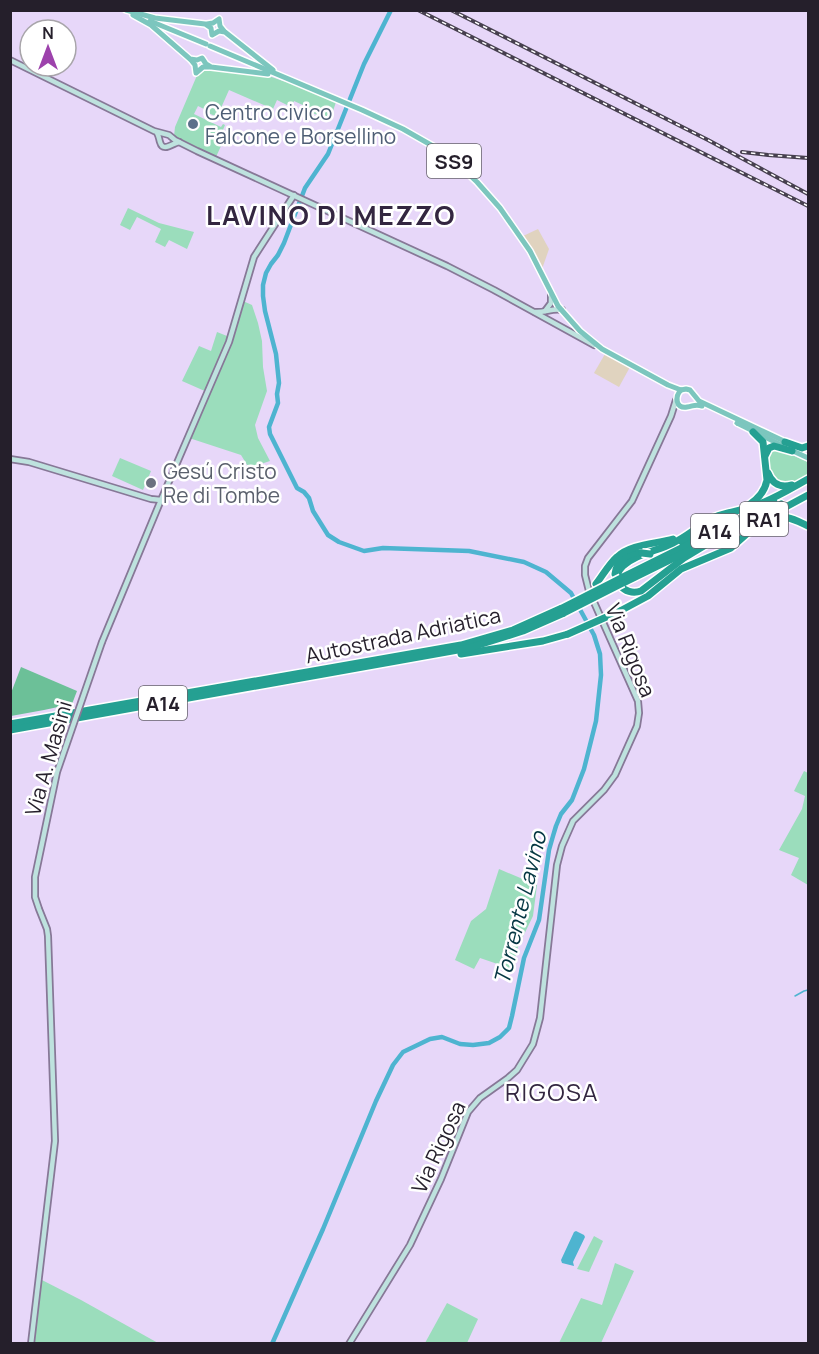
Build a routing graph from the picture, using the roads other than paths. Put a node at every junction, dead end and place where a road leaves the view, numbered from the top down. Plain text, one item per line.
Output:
1 (126, 10) edge
2 (206, 24) junction
3 (225, 32) junction
4 (190, 59) junction
5 (10, 60) edge
6 (211, 67) junction
7 (290, 80) junction
8 (154, 131) junction
9 (166, 135) junction
10 (173, 138) junction
11 (160, 139) junction
12 (179, 142) junction
13 (172, 145) junction
14 (295, 195) junction
15 (545, 281) junction
16 (551, 295) junction
17 (530, 310) junction
18 (546, 311) junction
19 (565, 312) junction
20 (547, 320) junction
21 (569, 320) junction
22 (562, 328) junction
23 (602, 349) junction
24 (610, 353) junction
25 (668, 385) junction
26 (681, 390) junction
27 (695, 397) junction
28 (676, 398) junction
29 (691, 405) junction
30 (683, 407) junction
31 (671, 416) junction
32 (753, 432) junction
33 (785, 442) junction
34 (808, 446) edge
35 (792, 451) junction
36 (808, 453) edge
37 (765, 456) junction
38 (808, 458) edge
39 (10, 459) edge
40 (767, 471) junction
41 (808, 479) edge
42 (808, 484) edge
43 (808, 490) edge
44 (808, 495) edge
45 (150, 499) junction
46 (161, 500) junction
47 (768, 505) junction
48 (158, 507) junction
49 (740, 510) junction
50 (758, 524) junction
51 (808, 526) edge
52 (727, 532) junction
53 (687, 534) junction
54 (681, 569) junction
55 (622, 581) junction
56 (563, 610) junction
57 (420, 657) junction
58 (10, 724) edge
59 (10, 730) edge
60 (31, 1344) edge
61 (350, 1344) edge

1 - 2 main road
1 - 4 main road
1 - 7 main road, SS9
2 - 3 main road
2 - 3 main road
3 - 7 main road
4 - 6 main road
4 - 6 main road
5 - 8 main road
6 - 7 main road
7 - 15 main road, SS9
8 - 9 main road
8 - 11 main road
9 - 10 main road
9 - 11 main road
10 - 12 main road
10 - 13 main road
11 - 13 main road
12 - 13 main road
12 - 14 main road
14 - 17 main road
14 - 46 main road, Via A. Masini
15 - 16 main road, SS9
15 - 19 main road, SS9
16 - 18 main road
16 - 19 main road, SS9
17 - 18 main road
17 - 20 main road
18 - 19 main road
18 - 20 main road
19 - 21 main road, SS9
19 - 24 main road, SS9
20 - 22 main road
21 - 22 main road
21 - 23 main road, SS9
22 - 23 main road
23 - 24 main road, SS9
24 - 25 main road, SS9
25 - 26 main road, SS9
25 - 28 main road, SS9
26 - 27 main road, SS9
26 - 28 main road
27 - 29 main road
27 - 33 main road, SS9
28 - 30 main road, SS9
28 - 31 main road, Via Rigosa
29 - 30 main road
29 - 32 main road
30 - 31 main road, Via Rigosa
31 - 61 main road, Via Rigosa
32 - 35 main road
32 - 37 highway
33 - 34 highway
33 - 36 main road, SS9
35 - 37 highway
35 - 38 main road
37 - 40 highway
39 - 45 main road
40 - 41 highway
40 - 49 highway
41 - 49 highway, RA1
42 - 47 highway, Autostrada Adriatica / A14
43 - 52 highway, Autostrada Adriatica / A14
44 - 50 highway, RA1
45 - 46 main road
45 - 48 main road
46 - 48 main road, Via A. Masini
47 - 54 highway
47 - 55 highway, Autostrada Adriatica / A14
48 - 60 main road, Via A. Masini, bridge
49 - 53 highway, RA1
50 - 51 highway
50 - 54 highway, RA1
52 - 53 highway
52 - 55 highway, Autostrada Adriatica / A14
53 - 56 highway, bridge
54 - 57 highway, bridge
55 - 56 highway, Autostrada Adriatica / A14, bridge
56 - 57 highway, Autostrada Adriatica / A14
56 - 58 highway, Autostrada Adriatica / A14
57 - 59 highway, Autostrada Adriatica / A14

